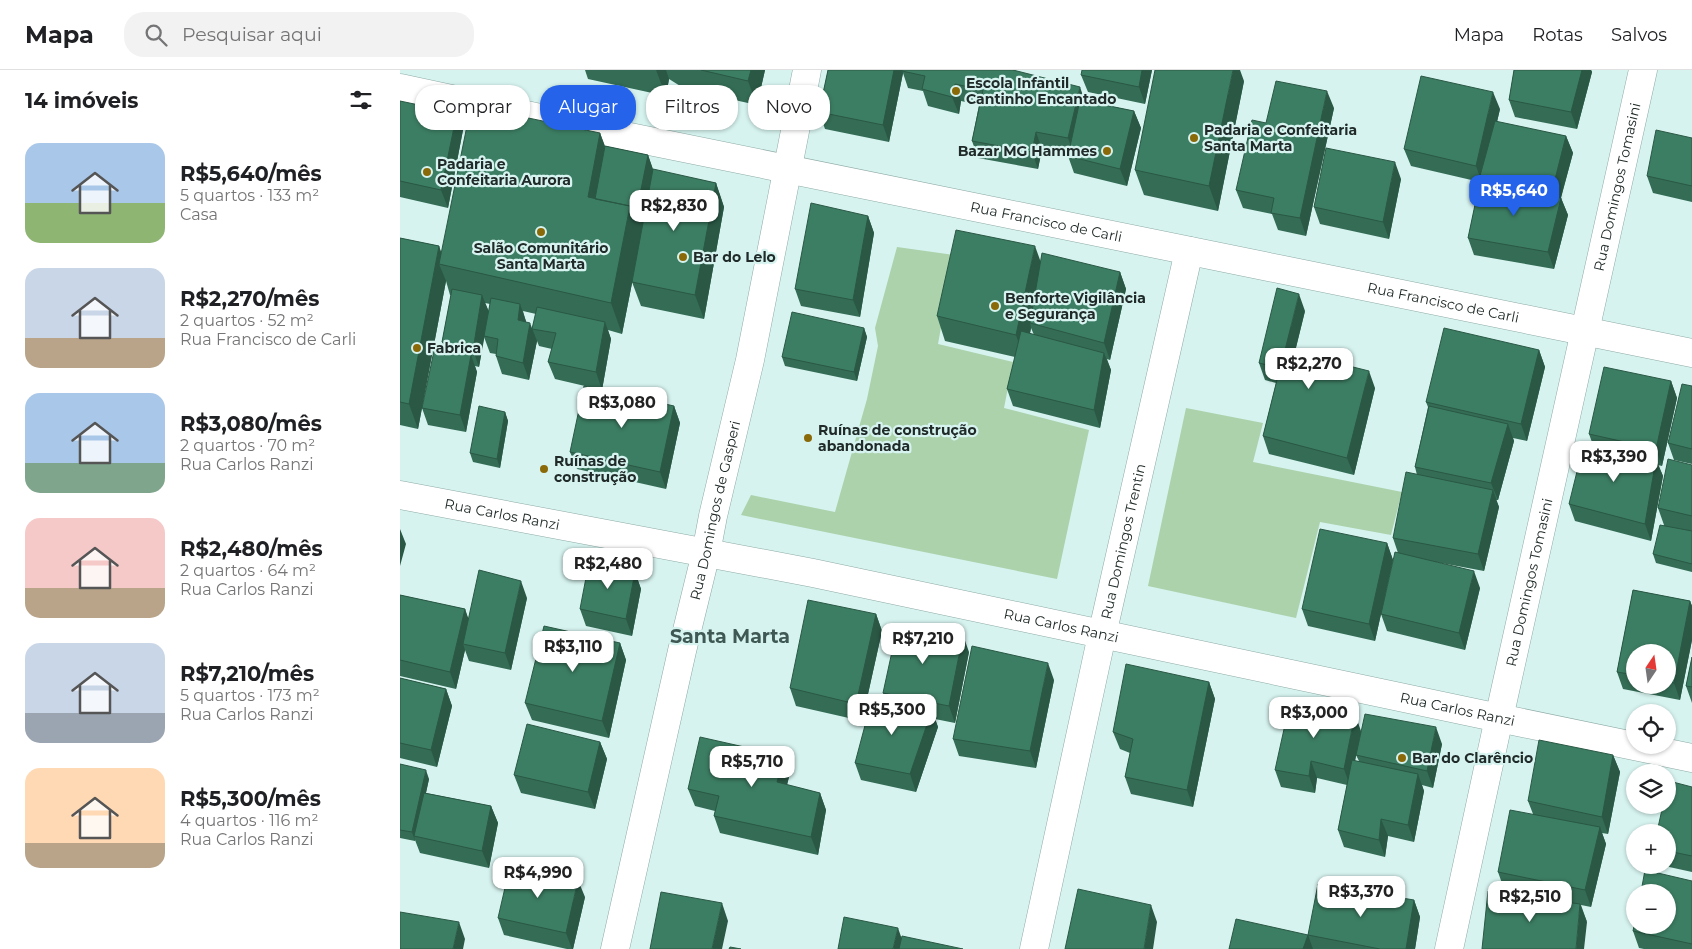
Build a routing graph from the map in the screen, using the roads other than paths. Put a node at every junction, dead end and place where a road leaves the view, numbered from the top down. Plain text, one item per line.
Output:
1 (807, 70) edge
2 (1643, 70) edge
3 (400, 88) edge
4 (788, 168) junction
5 (1189, 251) junction
6 (1585, 331) junction
7 (1692, 353) edge
8 (400, 495) edge
9 (706, 553) junction
10 (1102, 635) junction
11 (1499, 718) junction
12 (1692, 758) edge
13 (615, 949) edge
14 (1034, 949) edge
15 (1450, 949) edge

1 - 4 street, Rua Domingos de Gasperi
2 - 6 street, Rua Domingos Tomasini
3 - 4 street, Rua Francisco de Carli
4 - 5 street, Rua Francisco de Carli
4 - 9 street, Rua Domingos de Gasperi
5 - 6 street, Rua Francisco de Carli
5 - 10 street, Rua Domingos Trentin
6 - 7 street, Rua Francisco de Carli
6 - 11 street, Rua Domingos Tomasini
8 - 9 street, Rua Carlos Ranzi
9 - 10 street, Rua Carlos Ranzi
9 - 13 street, Rua Domingos de Gasperi
10 - 11 street, Rua Carlos Ranzi
10 - 14 street, Rua Domingos Trentin
11 - 12 street, Rua Carlos Ranzi
11 - 15 street, Rua Domingos Tomasini

